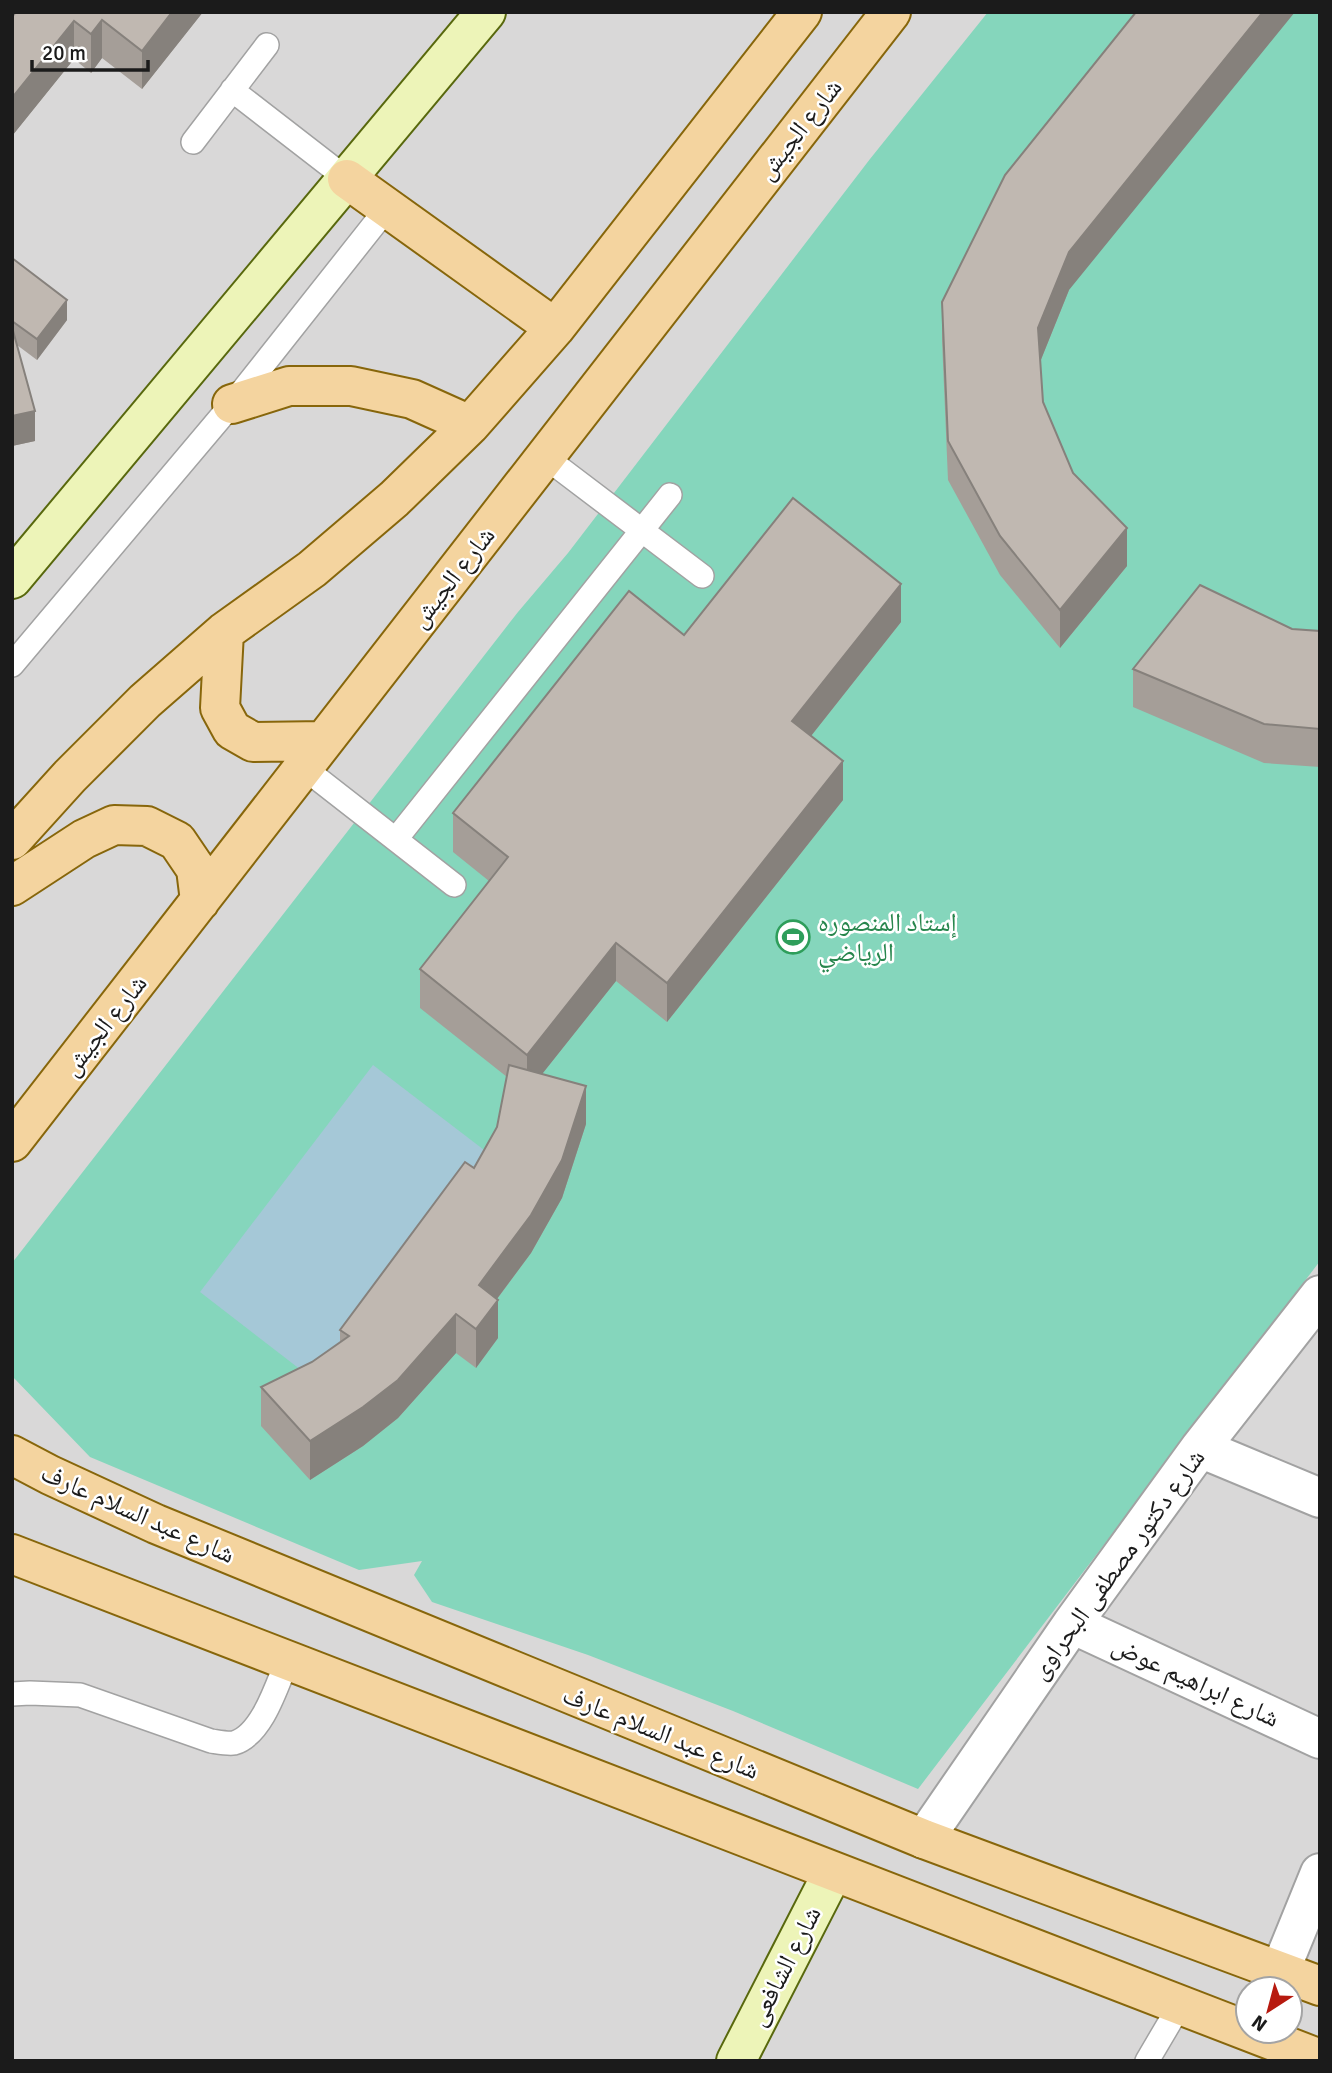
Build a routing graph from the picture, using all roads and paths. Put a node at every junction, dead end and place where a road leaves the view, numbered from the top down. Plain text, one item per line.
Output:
1 (486, 12) edge
2 (802, 12) edge
3 (891, 12) edge
4 (267, 44) dead end
5 (232, 90) junction
6 (193, 142) dead end
7 (347, 179) junction
8 (388, 207) junction
9 (555, 328) junction
10 (232, 404) junction
11 (470, 425) junction
12 (545, 457) junction
13 (670, 495) dead end
14 (642, 531) junction
15 (702, 576) dead end
16 (12, 579) edge
17 (224, 632) junction
18 (12, 665) edge
19 (314, 754) junction
20 (396, 839) junction
21 (12, 841) edge
22 (454, 885) dead end
23 (12, 886) edge
24 (200, 901) junction
25 (12, 1142) edge
26 (1320, 1295) edge
27 (1200, 1448) junction
28 (12, 1455) edge
29 (1320, 1498) edge
30 (12, 1554) edge
31 (1072, 1624) junction
32 (287, 1661) junction
33 (12, 1695) edge
34 (1320, 1739) edge
35 (924, 1839) junction
36 (833, 1872) junction
37 (1320, 1873) edge
38 (1280, 1971) junction
39 (1320, 1986) edge
40 (1180, 2005) junction
41 (1320, 2059) edge
42 (736, 2061) edge
43 (1147, 2061) edge

1 - 7 street
2 - 9 main road
3 - 12 main road, شارع الجيش
4 - 5 lane
5 - 6 lane
5 - 7 lane
7 - 8 main road
7 - 16 street
8 - 9 main road
8 - 10 lane
9 - 11 main road
10 - 11 main road
10 - 18 lane
11 - 17 main road
12 - 14 lane
12 - 19 main road, شارع الجيش
13 - 14 lane
14 - 15 lane
14 - 20 lane
17 - 19 main road
17 - 21 main road
19 - 20 lane
19 - 24 main road, شارع الجيش
20 - 22 lane
23 - 24 main road
24 - 25 main road, شارع الجيش
26 - 27 street, شارع دكتور مصطفى البحراوى
27 - 29 street
27 - 31 street, شارع دكتور مصطفى البحراوى
28 - 35 main road, شارع عبد السلام عارف
30 - 32 main road
31 - 34 street, شارع ابراهيم عوض
31 - 35 street, شارع دكتور مصطفى البحراوى
32 - 33 lane
32 - 36 main road
35 - 38 main road, شارع عبد السلام عارف
36 - 40 main road
36 - 42 street, شارع الشافعى
37 - 38 street
38 - 39 main road, شارع عبد السلام عارف
40 - 41 main road
40 - 43 lane

